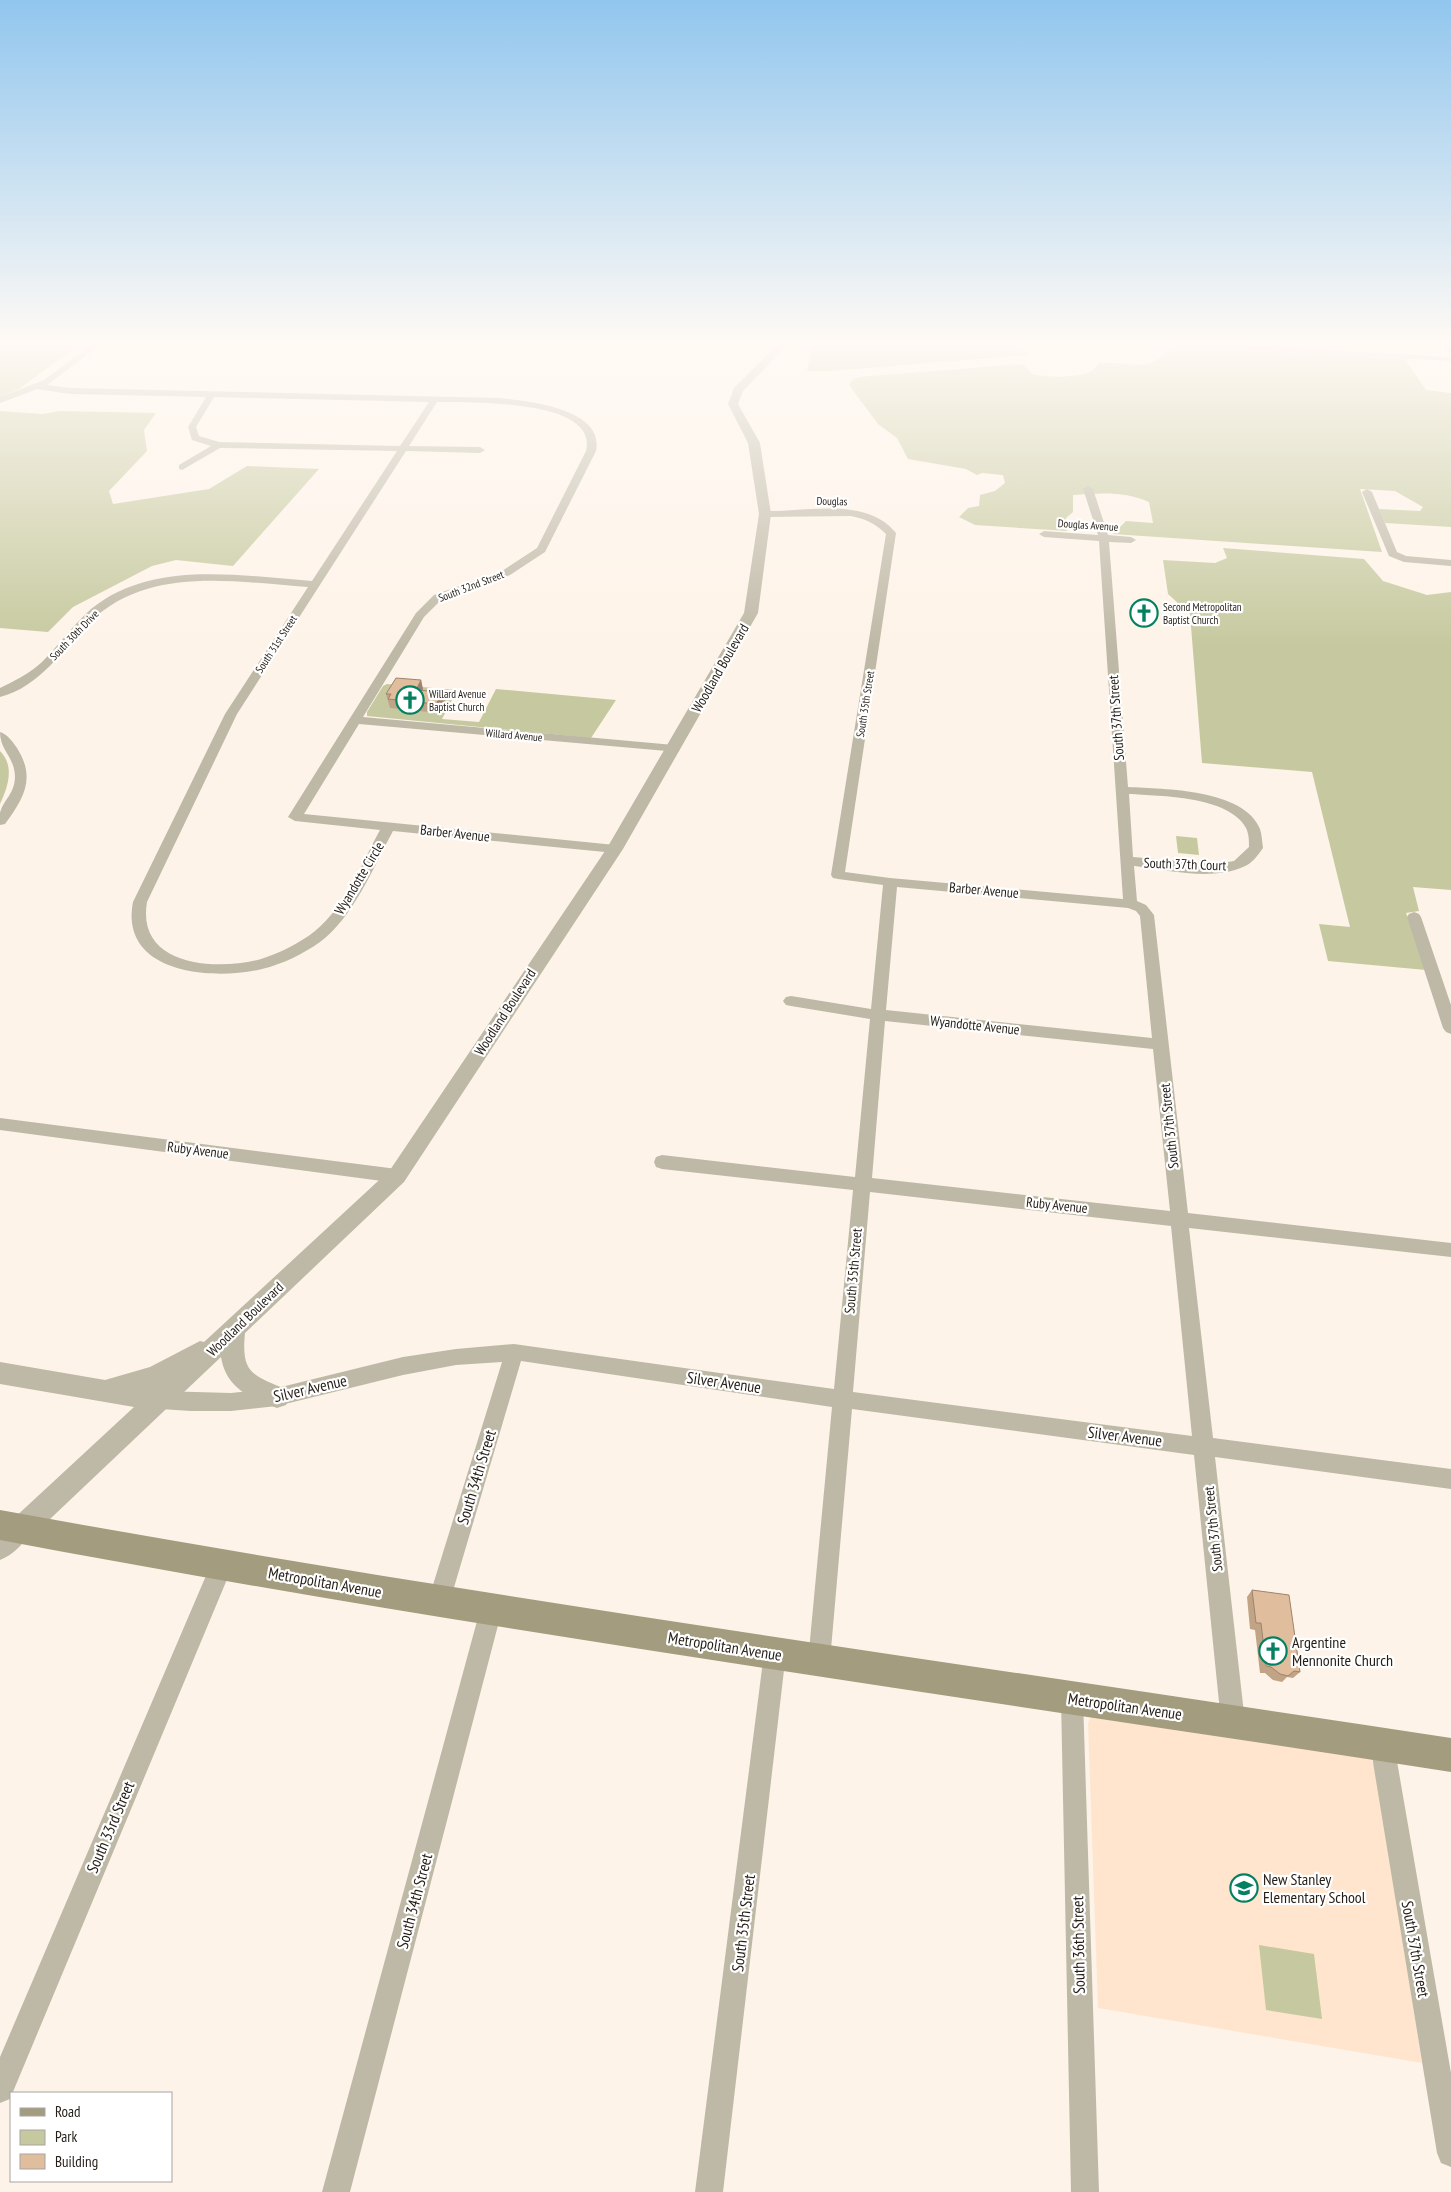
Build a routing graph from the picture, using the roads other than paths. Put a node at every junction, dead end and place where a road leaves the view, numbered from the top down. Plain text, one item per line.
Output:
1 (209, 442) edge
2 (407, 442) edge
3 (592, 442) edge
4 (753, 442) edge
5 (218, 445) junction
6 (403, 449) junction
7 (480, 450) dead end
8 (182, 467) dead end
9 (1088, 489) dead end
10 (1367, 492) dead end
11 (766, 514) junction
12 (891, 533) joint
13 (1044, 534) dead end
14 (1104, 539) junction
15 (1131, 540) dead end
16 (1399, 558) joint
17 (1451, 563) edge
18 (316, 584) junction
19 (0, 693) edge
20 (355, 720) junction
21 (0, 736) edge
22 (674, 749) junction
23 (1122, 790) junction
24 (295, 817) joint
25 (0, 821) edge
26 (389, 826) junction
27 (614, 849) junction
28 (1126, 861) junction
29 (838, 875) joint
30 (890, 882) junction
31 (140, 902) joint
32 (1130, 904) junction
33 (1414, 917) dead end
34 (791, 1001) dead end
35 (877, 1015) junction
36 (1451, 1028) edge
37 (1160, 1044) junction
38 (0, 1124) edge
39 (662, 1162) dead end
40 (397, 1176) junction
41 (862, 1183) junction
42 (1179, 1219) junction
43 (1451, 1250) edge
44 (234, 1331) junction
45 (514, 1352) junction
46 (0, 1373) edge
47 (106, 1390) junction
48 (277, 1397) junction
49 (842, 1399) junction
50 (160, 1400) junction
51 (1204, 1447) junction
52 (1451, 1479) edge
53 (7, 1535) edge
54 (222, 1565) junction
55 (439, 1601) junction
56 (491, 1610) junction
57 (774, 1653) junction
58 (819, 1661) junction
59 (1072, 1699) junction
60 (1233, 1722) junction
61 (1382, 1744) junction
62 (1451, 1755) edge
63 (0, 2089) edge
64 (1451, 2153) edge
65 (336, 2192) edge
66 (709, 2192) edge
67 (1085, 2192) edge

1 - 5 street
2 - 6 street, South 31st Street
3 - 20 street, South 32nd Street
4 - 11 street, Woodland Boulevard
5 - 6 street
5 - 8 street
6 - 7 street
6 - 18 street, South 31st Street
9 - 14 street, South 37th Street
10 - 16 street
11 - 12 street, Douglas
11 - 22 street, Woodland Boulevard
12 - 29 street, South 35th Street
13 - 14 street, Douglas Avenue
14 - 15 street, Douglas Avenue
14 - 23 street, South 37th Street
16 - 17 street
18 - 19 street, South 30th Drive
18 - 31 street, South 31st Street
20 - 22 street, Willard Avenue
20 - 24 street, South 32nd Street
21 - 25 street
22 - 27 street, Woodland Boulevard
23 - 28 street, South 37th Street
23 - 28 street, South 37th Court
24 - 26 street, Barber Avenue
26 - 27 street, Barber Avenue
26 - 31 street, Wyandotte Circle
27 - 40 street, Woodland Boulevard
28 - 32 street, South 37th Street
29 - 30 street, Barber Avenue
30 - 32 street, Barber Avenue
30 - 35 street, South 35th Street
32 - 37 street, South 37th Street
33 - 36 street
34 - 35 street, Wyandotte Avenue
35 - 37 street, Wyandotte Avenue
35 - 41 street, South 35th Street
37 - 42 street, South 37th Street
38 - 40 street, Ruby Avenue
39 - 41 street, Ruby Avenue
40 - 44 street, Woodland Boulevard
41 - 42 street, Ruby Avenue
41 - 49 street, South 35th Street
42 - 43 street, Ruby Avenue
42 - 51 street, South 37th Street
44 - 47 street
44 - 48 street
44 - 50 street, Woodland Boulevard
45 - 48 street, Silver Avenue
45 - 49 street, Silver Avenue
45 - 55 street, South 34th Street
46 - 47 street, Silver Avenue
47 - 50 street, Silver Avenue
48 - 50 street, Silver Avenue
49 - 51 street, Silver Avenue
49 - 58 street, South 35th Street
50 - 53 street, Woodland Boulevard
51 - 52 street, Silver Avenue
51 - 60 street, South 37th Street
53 - 54 main road, Metropolitan Avenue
54 - 55 main road, Metropolitan Avenue
54 - 63 street, South 33rd Street
55 - 56 main road, Metropolitan Avenue
56 - 57 main road, Metropolitan Avenue
56 - 65 street, South 34th Street
57 - 58 main road, Metropolitan Avenue
57 - 66 street, South 35th Street
58 - 59 main road, Metropolitan Avenue
59 - 60 main road, Metropolitan Avenue
59 - 67 street, South 36th Street
60 - 61 main road, Metropolitan Avenue
61 - 62 main road, Metropolitan Avenue
61 - 64 street, South 37th Street

